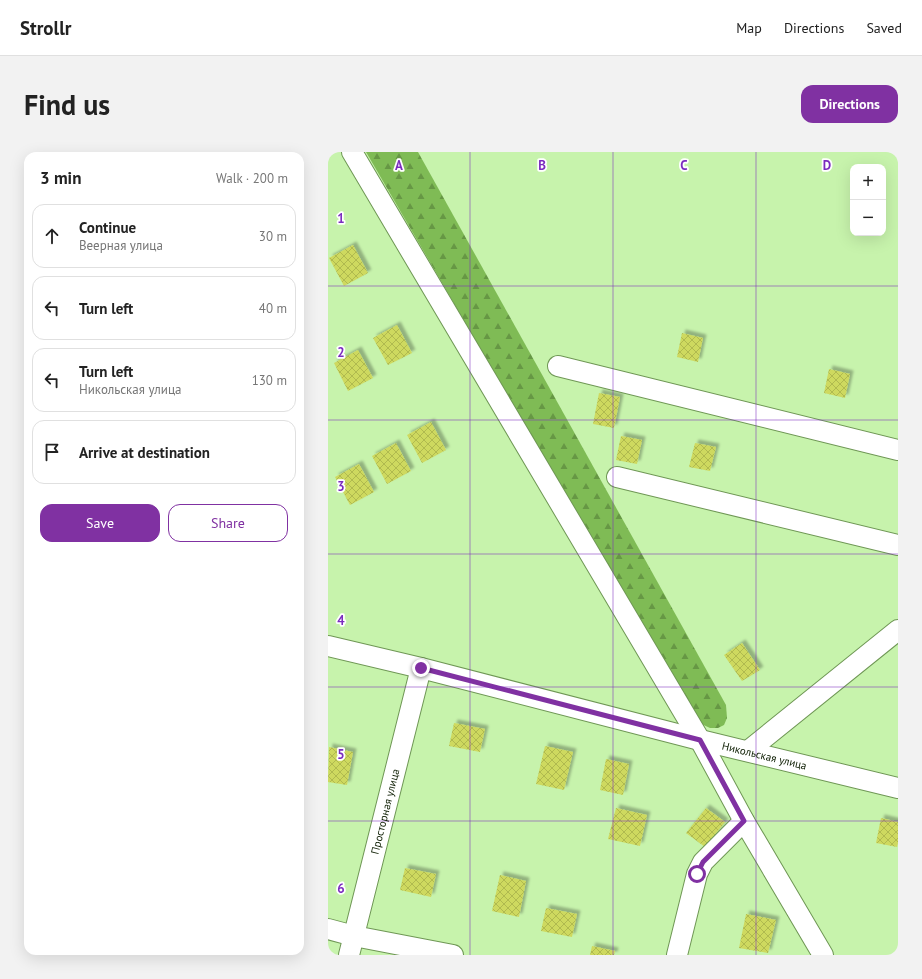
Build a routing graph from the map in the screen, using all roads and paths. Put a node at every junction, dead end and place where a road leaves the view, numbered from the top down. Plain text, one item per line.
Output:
1 (352, 152) edge
2 (558, 366) dead end
3 (898, 450) edge
4 (617, 477) dead end
5 (898, 545) edge
6 (898, 630) edge
7 (328, 646) edge
8 (421, 668) junction
9 (700, 740) junction
10 (748, 752) junction
11 (898, 788) edge
12 (744, 821) junction
13 (328, 929) edge
14 (351, 946) edge
15 (453, 955) edge
16 (677, 955) edge
17 (823, 955) edge

1 - 9 street
2 - 3 street
4 - 5 street
6 - 10 street
7 - 8 street, Никольская улица
8 - 9 street, Никольская улица
8 - 14 street, Просторная улица
9 - 10 street, Никольская улица
9 - 12 street
10 - 11 street, Никольская улица
12 - 16 street
12 - 17 street
13 - 14 street
14 - 15 street

